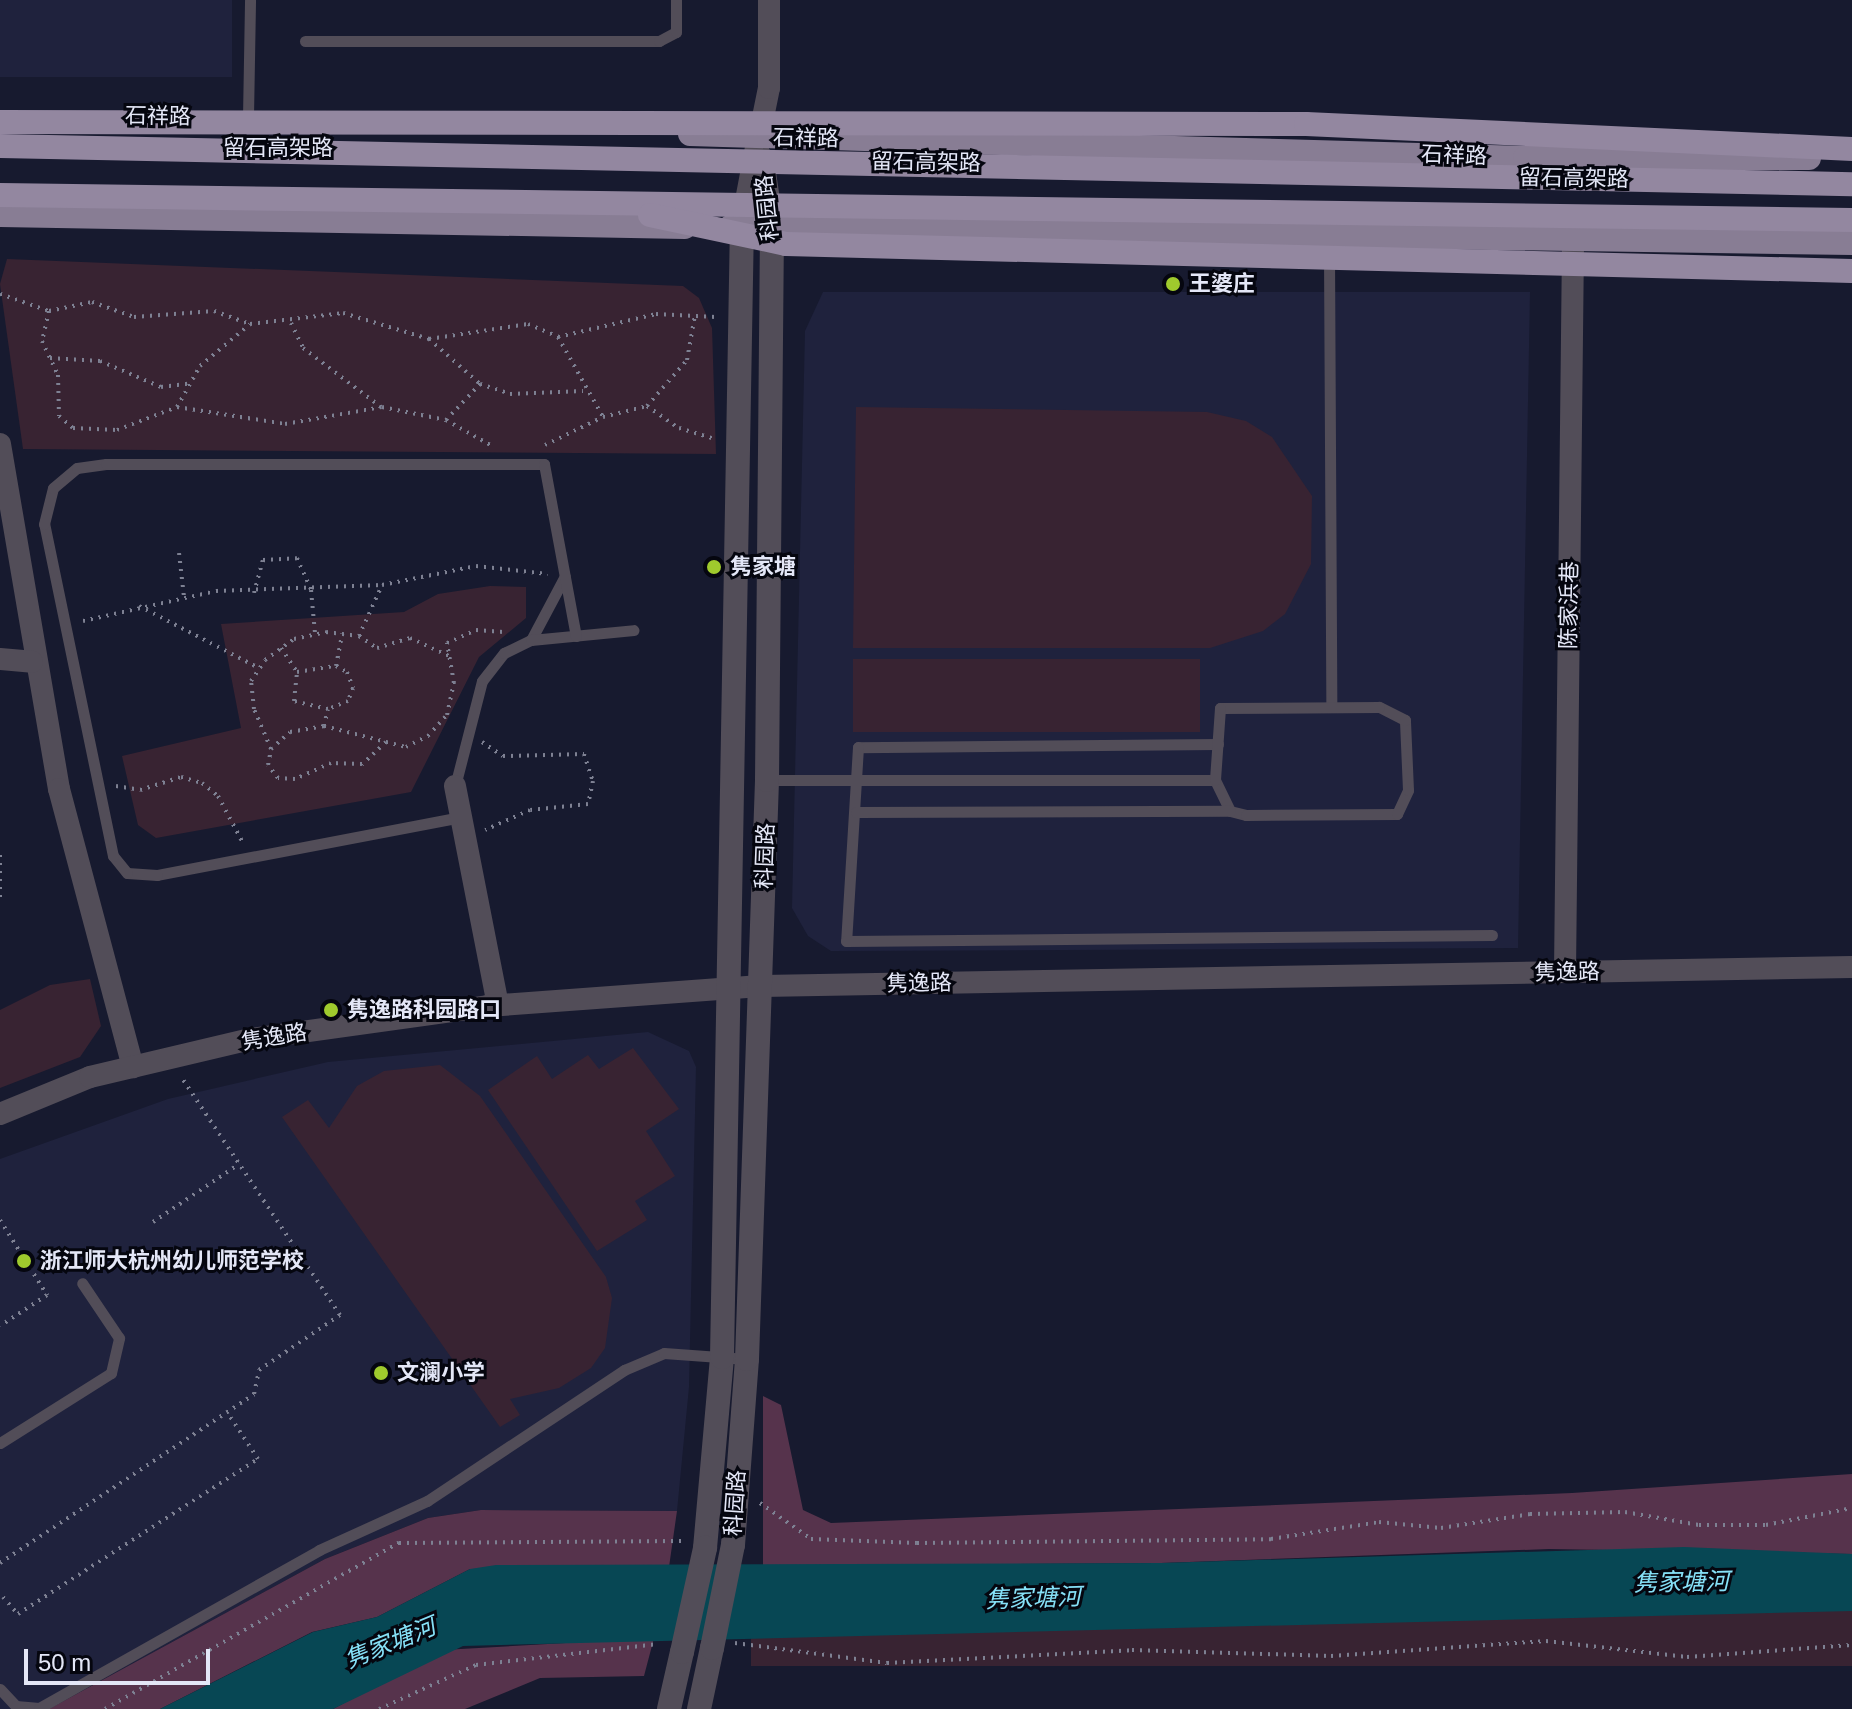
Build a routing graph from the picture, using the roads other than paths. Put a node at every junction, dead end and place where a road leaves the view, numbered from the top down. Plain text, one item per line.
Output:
1 (250, 0) edge
2 (676, 0) edge
3 (769, 0) edge
4 (305, 41) dead end
5 (0, 113) edge
6 (248, 117) junction
7 (0, 122) edge
8 (759, 137) junction
9 (0, 146) edge
10 (1852, 149) edge
11 (1852, 157) edge
12 (1852, 184) edge
13 (0, 195) edge
14 (596, 204) junction
15 (0, 215) edge
16 (1852, 220) edge
17 (742, 227) junction
18 (772, 227) junction
19 (1329, 234) junction
20 (1573, 238) junction
21 (1852, 243) edge
22 (1852, 271) edge
23 (0, 444) edge
24 (565, 576) junction
25 (634, 630) dead end
26 (576, 636) junction
27 (525, 642) junction
28 (0, 659) edge
29 (32, 662) junction
30 (1331, 705) junction
31 (1218, 744) junction
32 (767, 780) junction
33 (1215, 780) junction
34 (858, 784) junction
35 (455, 786) joint
36 (1230, 811) junction
37 (856, 812) junction
38 (461, 817) junction
39 (1492, 935) dead end
40 (1852, 967) edge
41 (1565, 972) junction
42 (760, 986) junction
43 (730, 988) junction
44 (498, 1005) junction
45 (133, 1067) junction
46 (0, 1114) edge
47 (82, 1283) dead end
48 (722, 1357) junction
49 (747, 1359) junction
50 (0, 1443) edge
51 (0, 1689) edge
52 (669, 1709) edge
53 (699, 1709) edge

1 - 6 lane
2 - 4 lane
3 - 8 street, 科园路
5 - 6 main road, 石祥路
6 - 8 main road, 石祥路
7 - 10 highway, bridge
8 - 11 main road, 石祥路
8 - 17 street, 科园路
8 - 18 street, 科园路
9 - 12 highway, 留石高架路, bridge
13 - 14 highway, 留石高架路, bridge
14 - 16 highway, 留石高架路, bridge
14 - 22 highway, bridge
15 - 17 main road
17 - 18 main road
17 - 43 street, 科园路
18 - 19 main road
18 - 32 street, 科园路
19 - 20 main road
19 - 30 lane
20 - 21 main road
20 - 41 street, 陈家浜巷
23 - 29 street
24 - 26 lane
24 - 27 lane
24 - 38 lane
25 - 26 lane
26 - 27 lane
27 - 35 lane
28 - 29 street
29 - 45 street
30 - 31 lane
30 - 36 lane
31 - 33 lane
31 - 34 lane
32 - 34 lane
32 - 42 street, 科园路
33 - 34 lane
33 - 36 lane
34 - 37 lane
35 - 38 street
36 - 37 lane
37 - 39 lane
38 - 44 street
40 - 41 street, 隽逸路
41 - 42 street, 隽逸路
42 - 43 street, 隽逸路
42 - 49 street, 科园路
43 - 44 street, 隽逸路
43 - 48 street, 科园路
44 - 45 street, 隽逸路
45 - 46 street, 隽逸路
47 - 50 lane
48 - 49 lane
48 - 51 lane
48 - 52 street, 科园路, bridge
49 - 53 street, 科园路, bridge

